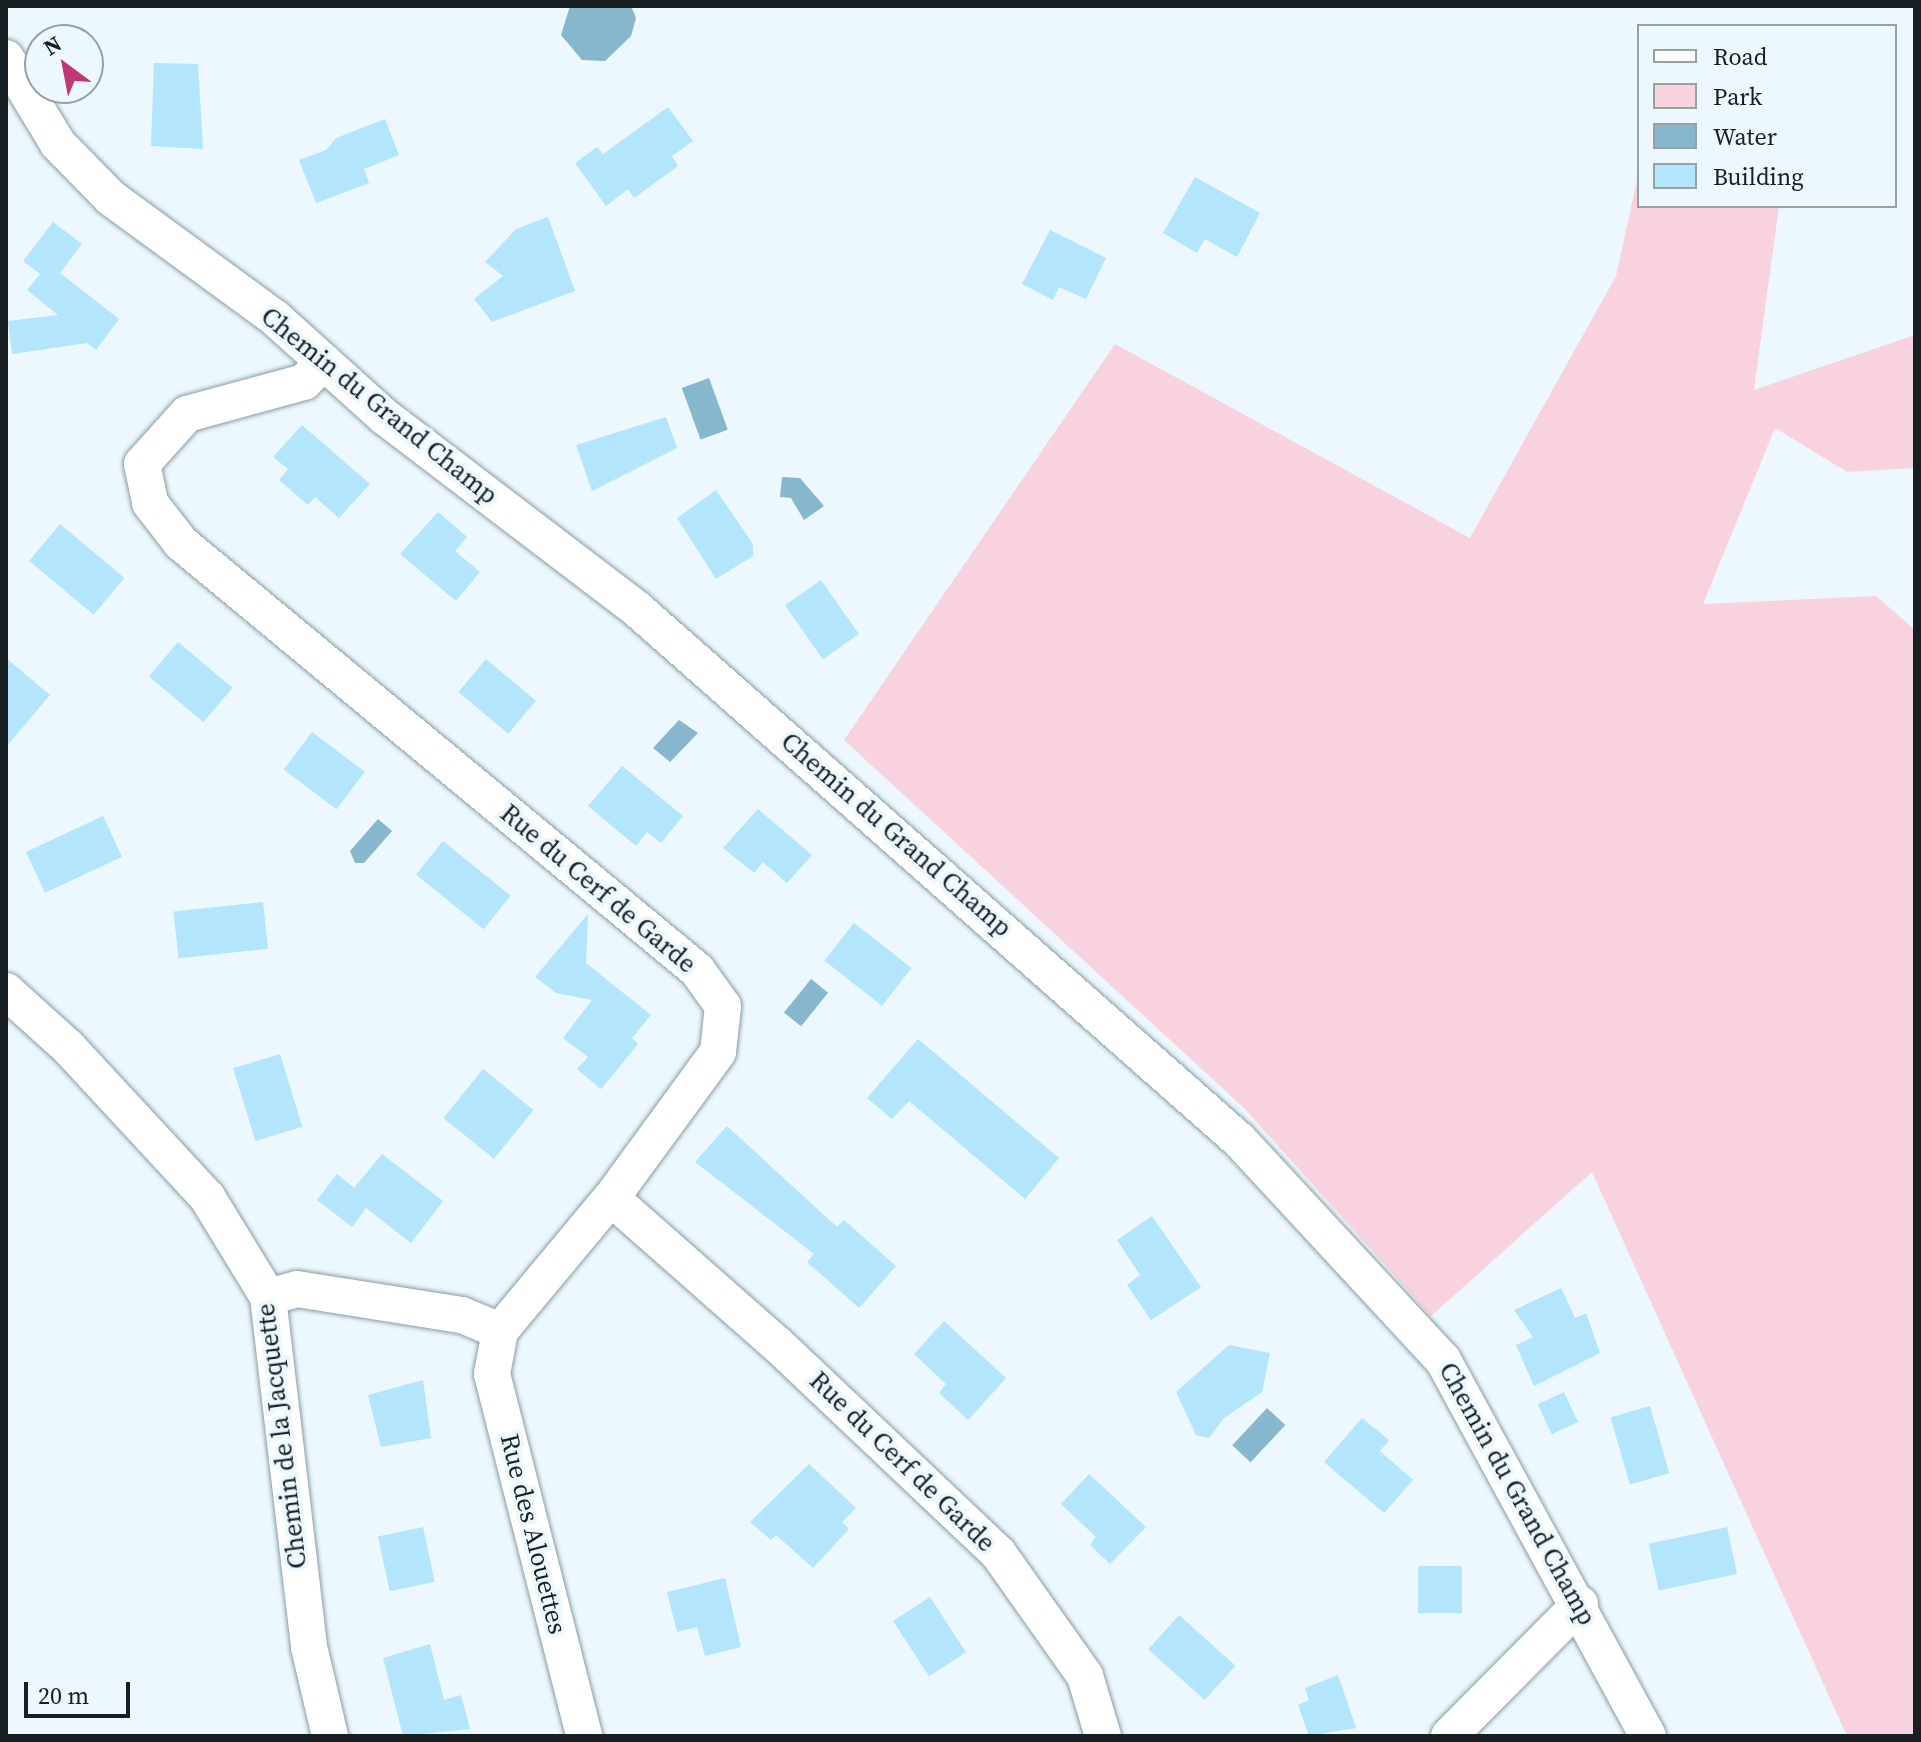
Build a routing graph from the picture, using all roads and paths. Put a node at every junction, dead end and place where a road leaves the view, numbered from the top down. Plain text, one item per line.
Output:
1 (6, 58) edge
2 (324, 362) junction
3 (6, 991) edge
4 (611, 1198) junction
5 (268, 1297) junction
6 (500, 1331) junction
7 (1580, 1604) junction
8 (330, 1736) edge
9 (584, 1736) edge
10 (1103, 1736) edge
11 (1449, 1736) edge
12 (1648, 1736) edge

1 - 2 street, Chemin du Grand Champ
2 - 4 street, Rue du Cerf de Garde
2 - 7 street, Chemin du Grand Champ
3 - 5 street, Chemin de la Jacquette
4 - 6 street, Rue des Alouettes
4 - 10 street, Rue du Cerf de Garde
5 - 6 street
5 - 8 street, Chemin de la Jacquette
6 - 9 street, Rue des Alouettes
7 - 11 street
7 - 12 street, Chemin du Grand Champ

